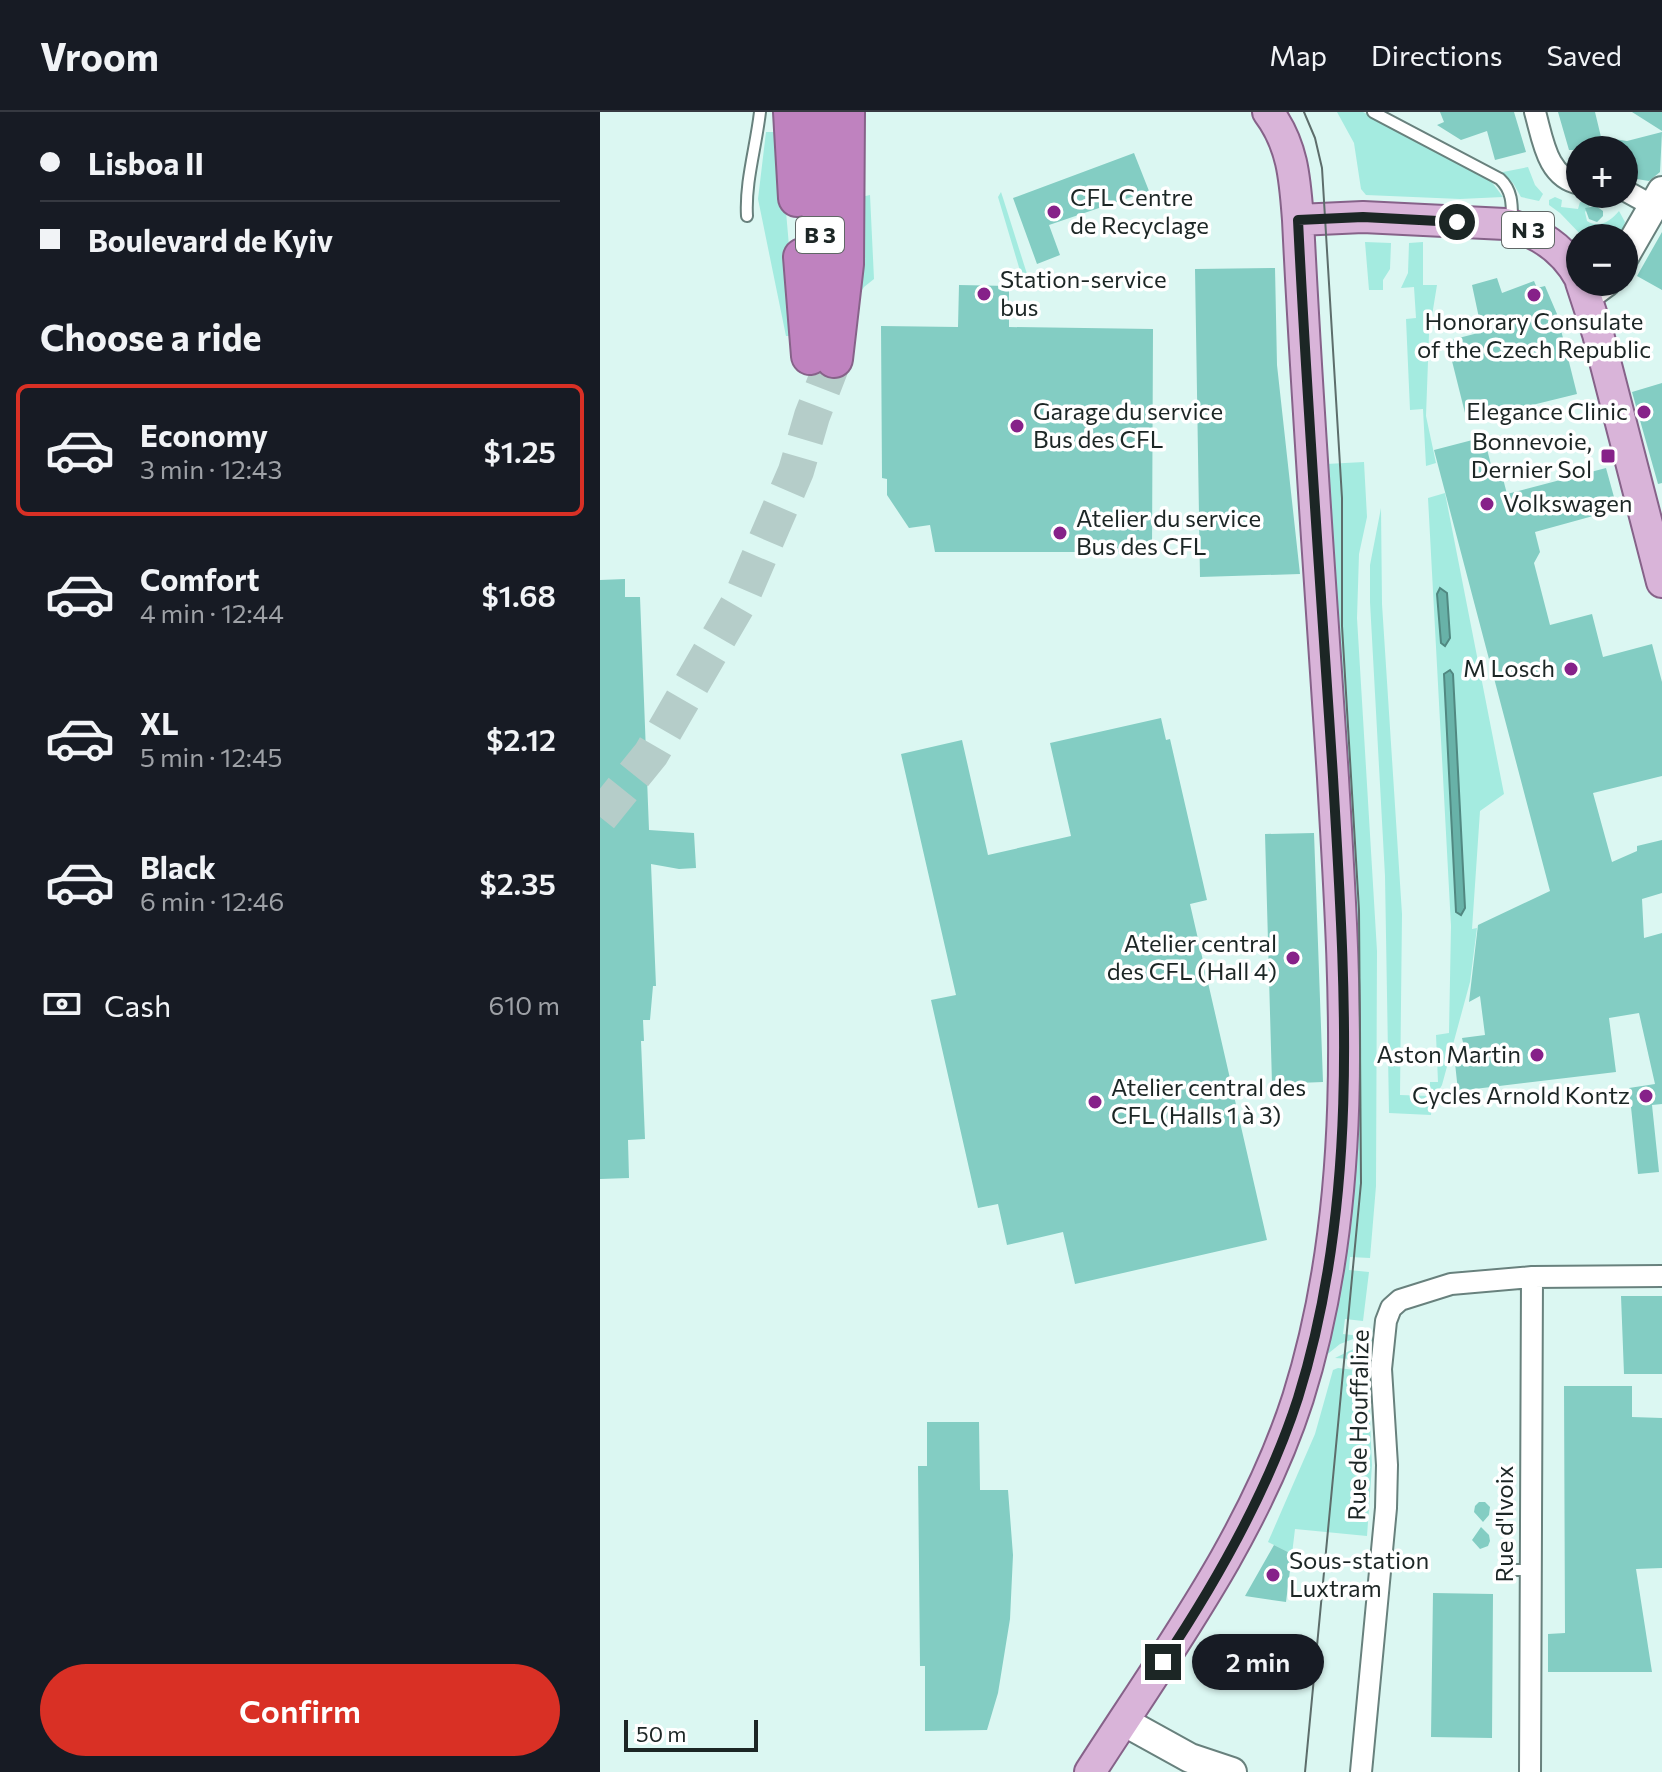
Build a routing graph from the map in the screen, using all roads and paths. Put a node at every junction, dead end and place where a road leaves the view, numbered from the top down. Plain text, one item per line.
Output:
1 (846, 112) edge
2 (1268, 112) edge
3 (1373, 112) edge
4 (1535, 112) edge
5 (782, 115) edge
6 (1566, 178) edge
7 (1638, 194) edge
8 (1658, 199) edge
9 (747, 216) dead end
10 (1298, 220) junction
11 (1513, 225) junction
12 (1638, 233) edge
13 (1566, 257) edge
14 (1592, 296) edge
15 (1660, 569) edge
16 (1662, 1276) edge
17 (1532, 1277) junction
18 (1123, 1721) junction
19 (1090, 1772) edge
20 (1232, 1772) edge
21 (1361, 1772) edge
22 (1530, 1772) edge

1 - 5 highway, B 3
2 - 10 main road
3 - 11 lane
4 - 6 street
5 - 9 lane
7 - 8 street
8 - 12 main road
10 - 11 main road, N 3
10 - 18 main road
11 - 13 main road, N 3
14 - 15 main road, N 3
16 - 17 street, Rue de Houffalize
17 - 21 street, Rue de Houffalize
17 - 22 street, Rue d'Ivoix
18 - 19 main road
18 - 20 main road

